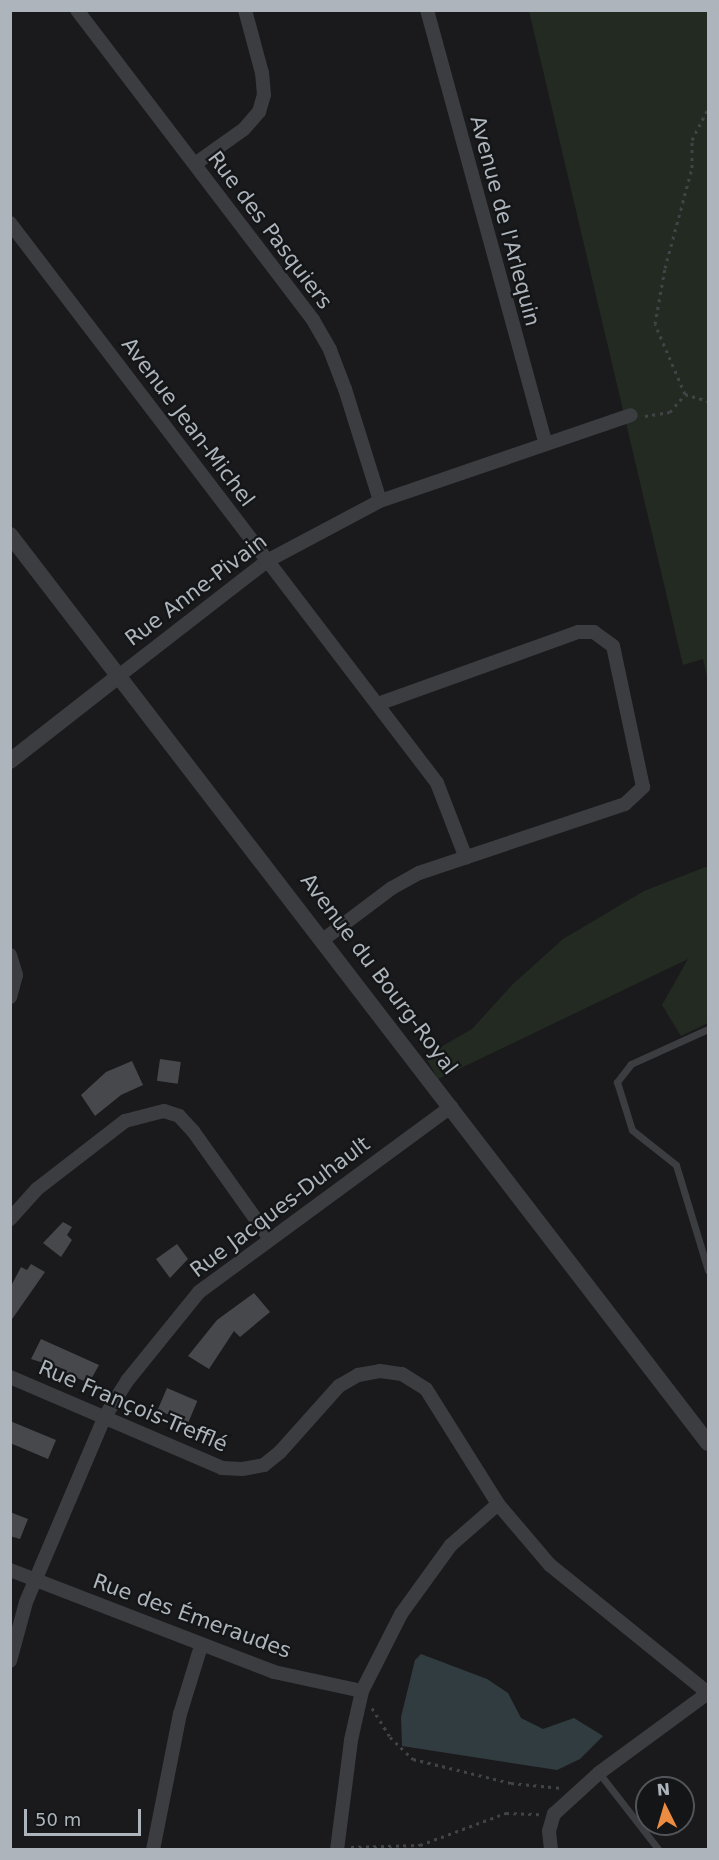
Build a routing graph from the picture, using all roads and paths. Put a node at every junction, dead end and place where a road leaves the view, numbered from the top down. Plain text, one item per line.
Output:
1 (77, 10) edge
2 (245, 10) edge
3 (426, 10) edge
4 (708, 108) edge
5 (195, 164) junction
6 (10, 223) edge
7 (684, 394) junction
8 (708, 401) edge
9 (631, 415) joint
10 (545, 442) junction
11 (380, 501) junction
12 (13, 542) edge
13 (267, 561) junction
14 (120, 675) junction
15 (378, 704) junction
16 (10, 761) edge
17 (466, 858) junction
18 (324, 939) junction
19 (10, 955) edge
20 (10, 997) edge
21 (708, 1029) edge
22 (452, 1107) junction
23 (10, 1219) edge
24 (270, 1239) junction
25 (708, 1270) edge
26 (10, 1377) edge
27 (104, 1418) junction
28 (708, 1443) edge
29 (498, 1504) junction
30 (10, 1570) edge
31 (37, 1580) junction
32 (201, 1646) junction
33 (10, 1661) edge
34 (362, 1691) junction
35 (708, 1693) edge
36 (599, 1773) junction
37 (580, 1790) junction
38 (554, 1814) junction
39 (337, 1848) edge
40 (153, 1850) edge
41 (551, 1850) edge
42 (659, 1850) edge

1 - 5 street, Rue des Pasquiers
2 - 5 street
3 - 10 street, Avenue de l'Arlequin
4 - 7 path
5 - 11 street, Rue des Pasquiers
6 - 13 street, Avenue Jean-Michel
7 - 8 path
7 - 9 path
9 - 10 street, Rue Anne-Pivain
10 - 11 street, Rue Anne-Pivain
11 - 13 street, Rue Anne-Pivain
12 - 14 street, Avenue du Bourg-Royal
13 - 14 street, Rue Anne-Pivain
13 - 15 street, Avenue Jean-Michel
14 - 16 street, Rue Anne-Pivain
14 - 18 street, Avenue du Bourg-Royal
15 - 17 street, Avenue Jean-Michel
15 - 17 street
17 - 18 street
18 - 22 street, Avenue du Bourg-Royal
19 - 20 street
21 - 25 lane
22 - 24 street, Rue Jacques-Duhault
22 - 28 street, Avenue du Bourg-Royal
23 - 24 street
24 - 27 street, Rue Jacques-Duhault
26 - 27 street, Rue François-Trefflé
27 - 29 street, Rue François-Trefflé
27 - 31 street, Rue Jacques-Duhault
29 - 34 street
29 - 35 street, Rue François-Trefflé
30 - 31 street, Rue des Émeraudes
31 - 32 street, Rue des Émeraudes
31 - 33 street, Rue Jacques-Duhault
32 - 34 street, Rue des Émeraudes
32 - 40 street
34 - 37 path
34 - 39 street
35 - 36 street
36 - 37 street
36 - 42 lane
37 - 38 street
38 - 39 path
38 - 41 street

